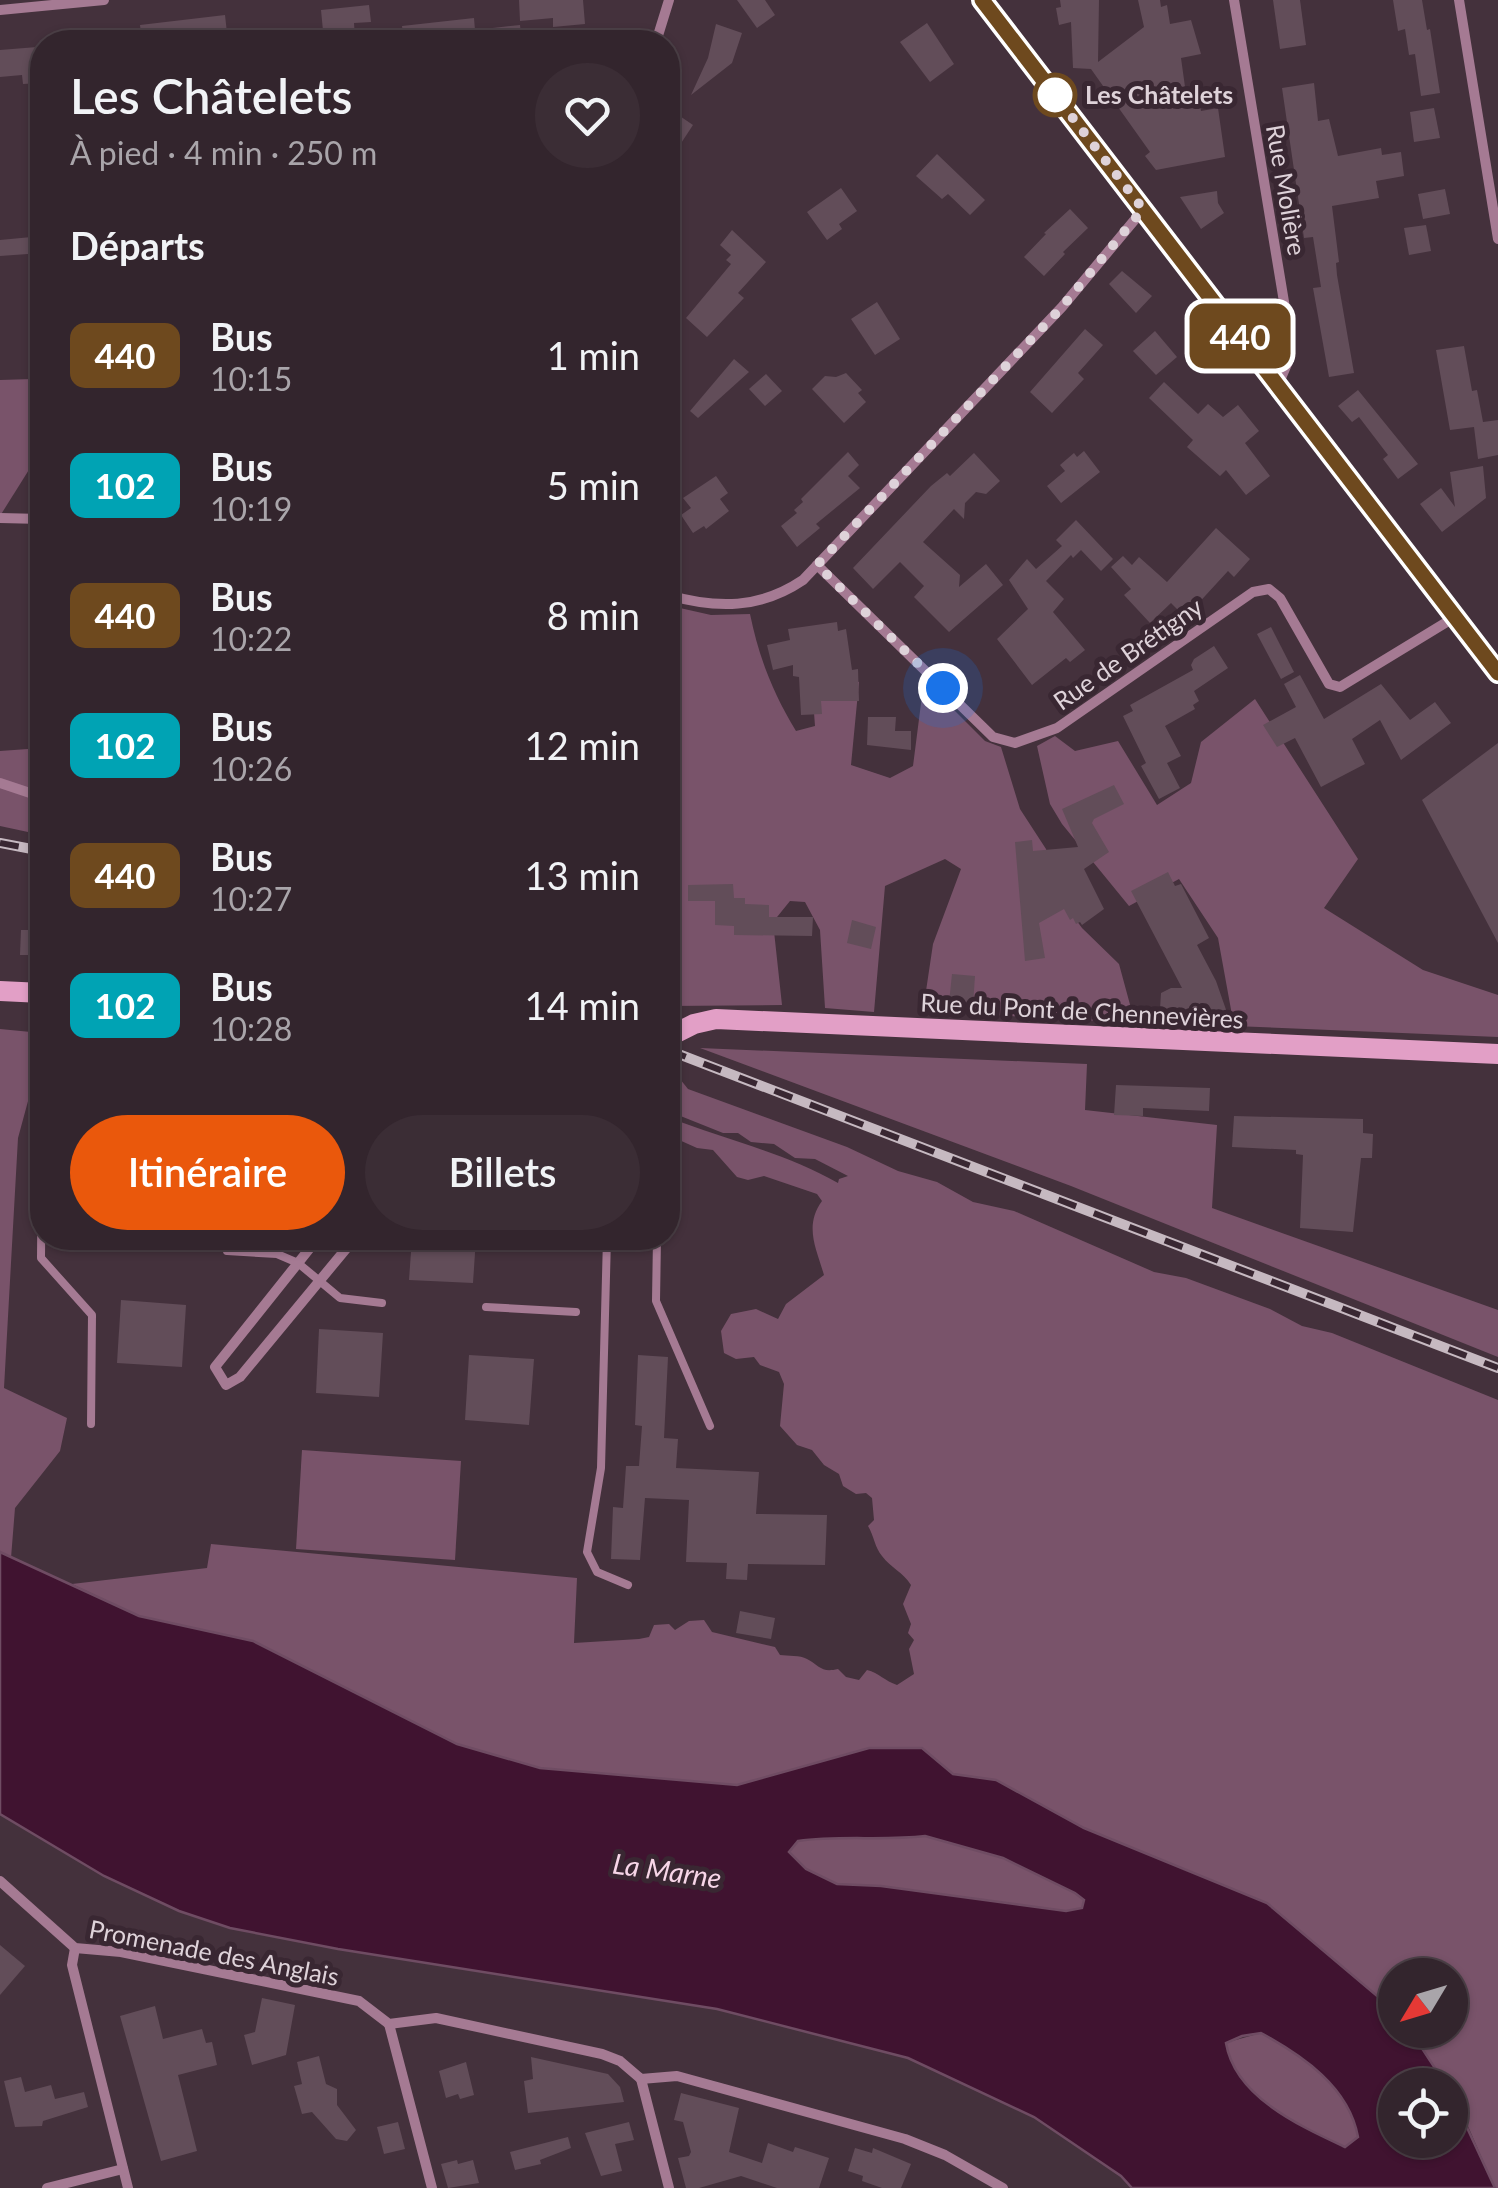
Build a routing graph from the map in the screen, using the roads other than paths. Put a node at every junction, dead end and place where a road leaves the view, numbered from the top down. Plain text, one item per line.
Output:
1 (104, 0) edge
2 (669, 0) edge
3 (1234, 0) edge
4 (1459, 0) edge
5 (985, 1) edge
6 (0, 10) edge
7 (660, 30) edge
8 (1143, 209) junction
9 (1498, 239) edge
10 (1278, 385) junction
11 (0, 518) edge
12 (30, 519) edge
13 (817, 565) junction
14 (680, 598) edge
15 (1455, 617) junction
16 (1498, 673) edge
17 (0, 783) edge
18 (30, 793) edge
19 (0, 992) edge
20 (30, 993) edge
21 (680, 1025) edge
22 (1498, 1054) edge
23 (41, 1250) edge
24 (309, 1250) edge
25 (345, 1250) edge
26 (607, 1250) edge
27 (657, 1250) edge
28 (227, 1251) dead end
29 (298, 1264) junction
30 (320, 1282) junction
31 (382, 1303) dead end
32 (486, 1308) dead end
33 (576, 1312) dead end
34 (91, 1424) dead end
35 (710, 1426) dead end
36 (628, 1585) dead end
37 (0, 1881) edge
38 (75, 1948) junction
39 (389, 2024) junction
40 (641, 2079) junction
41 (123, 2169) junction
42 (47, 2188) edge
43 (128, 2188) edge
44 (432, 2188) edge
45 (669, 2188) edge
46 (1003, 2188) edge

1 - 6 street
2 - 7 street
3 - 10 street, Rue Molière
4 - 9 street
5 - 8 main road
8 - 10 main road
8 - 13 street
10 - 15 main road
11 - 12 street
13 - 14 street
13 - 15 street, Rue de Brétigny
15 - 16 main road
17 - 18 street
19 - 20 main road
21 - 22 main road, Rue du Pont de Chennevières
23 - 34 lane
24 - 29 street
25 - 30 street
26 - 36 lane
27 - 35 lane
28 - 29 lane
29 - 30 lane
29 - 30 street
30 - 31 lane
32 - 33 lane
37 - 38 street, Promenade des Anglais
38 - 39 street, Promenade des Anglais
38 - 41 street
39 - 40 street
39 - 44 street
40 - 45 street
40 - 46 street
41 - 42 street
41 - 43 street

